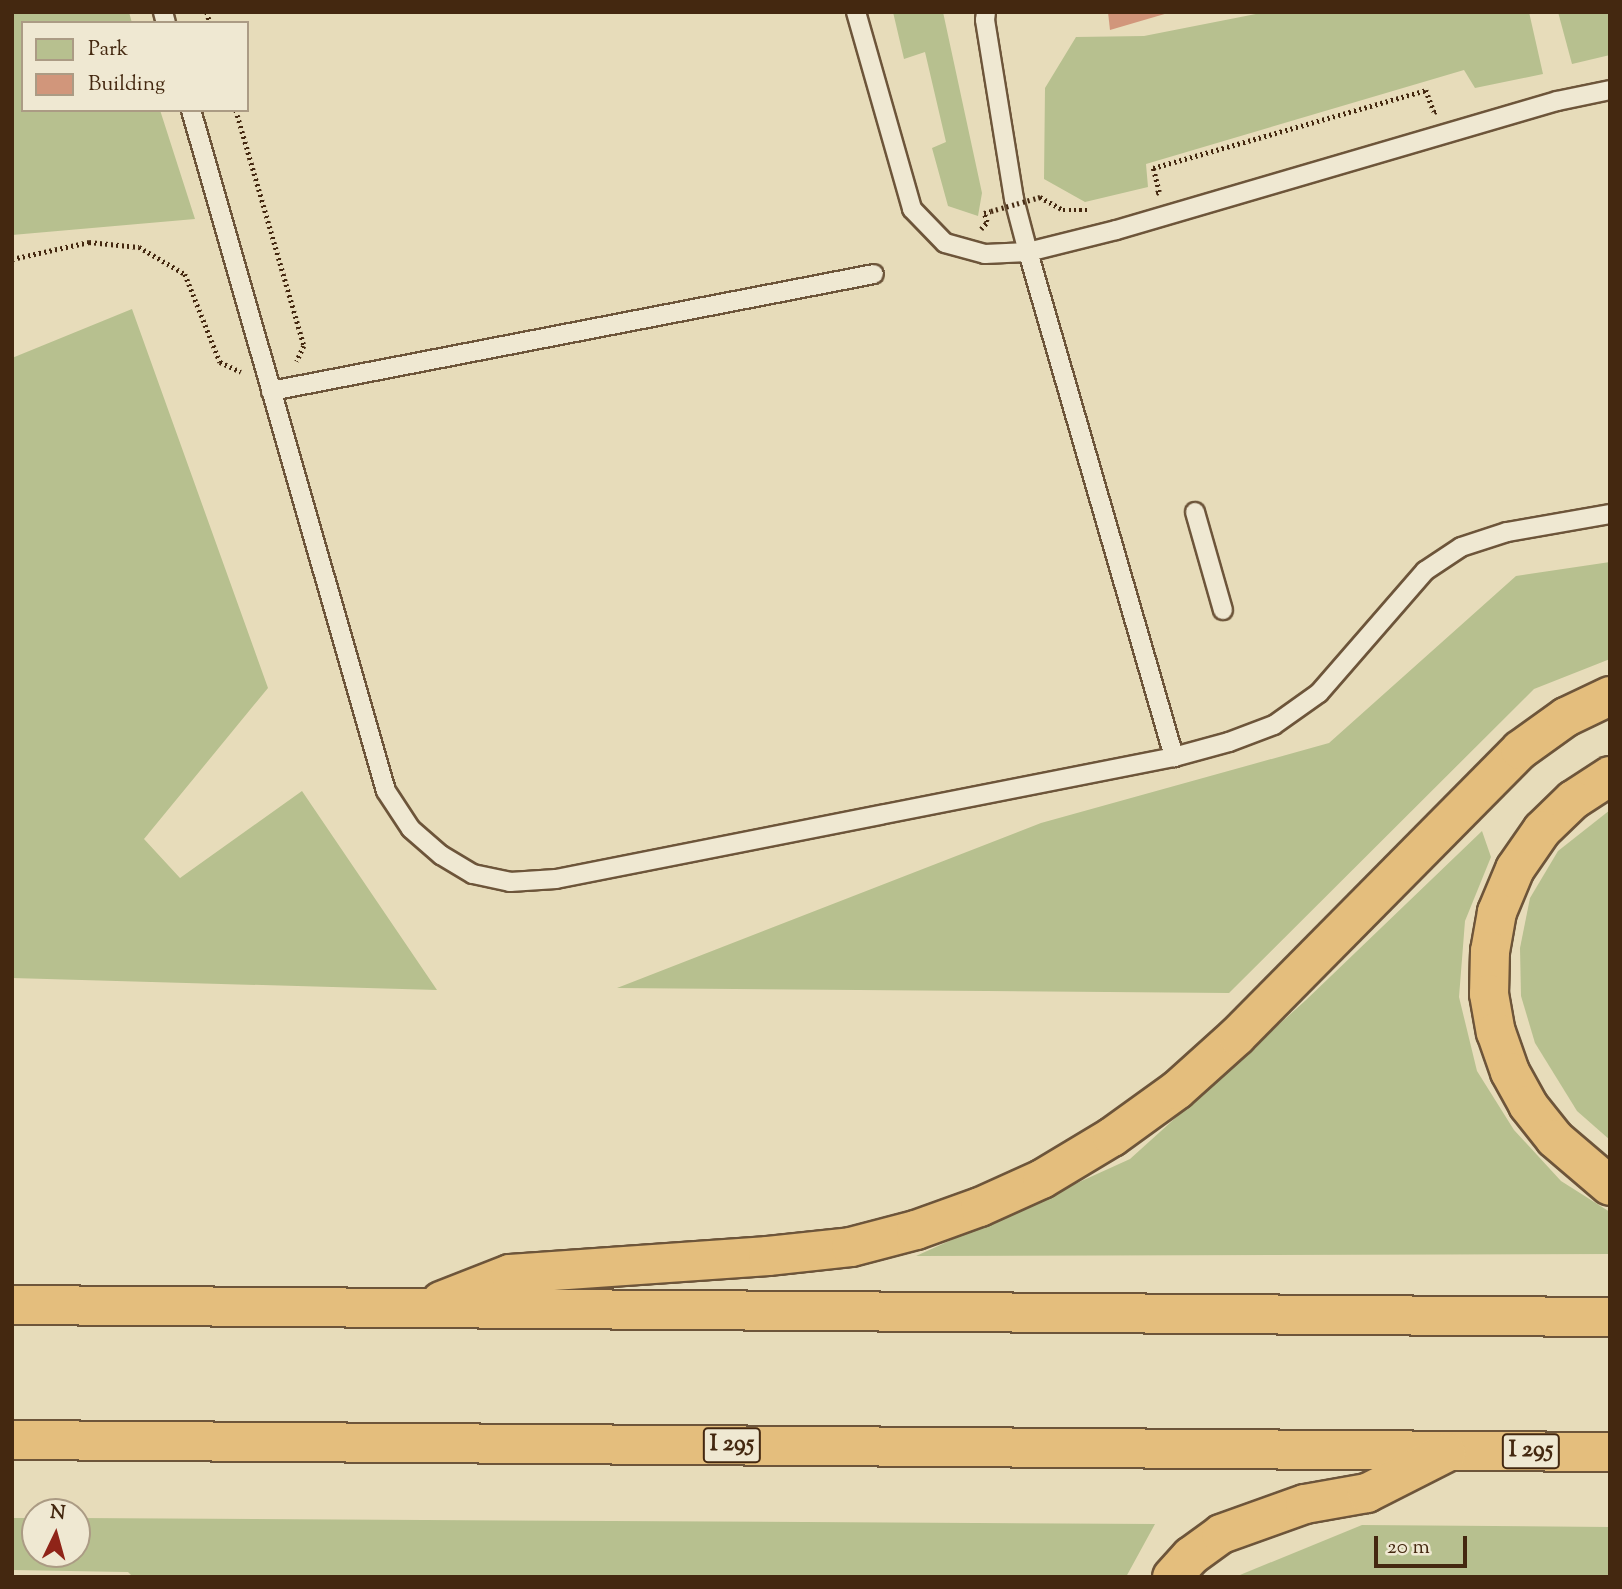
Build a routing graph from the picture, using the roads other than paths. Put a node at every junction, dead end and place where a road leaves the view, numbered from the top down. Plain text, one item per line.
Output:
1 (856, 12) edge
2 (986, 12) edge
3 (1610, 90) edge
4 (192, 112) edge
5 (1028, 252) junction
6 (874, 274) dead end
7 (271, 391) junction
8 (1195, 512) dead end
9 (1610, 514) edge
10 (1223, 610) dead end
11 (1610, 696) edge
12 (1174, 757) junction
13 (1610, 776) edge
14 (1610, 1186) edge
15 (12, 1305) edge
16 (422, 1308) junction
17 (1610, 1317) edge
18 (12, 1440) edge
19 (1452, 1450) junction
20 (1610, 1452) edge
21 (1172, 1577) edge

1 - 5 lane
2 - 5 lane
3 - 5 lane
4 - 7 lane
5 - 12 lane
6 - 7 lane
7 - 12 lane
8 - 10 lane
9 - 12 lane
11 - 16 highway
13 - 14 highway
15 - 16 highway
16 - 17 highway
18 - 19 highway, I 295
19 - 20 highway, I 295
19 - 21 highway

